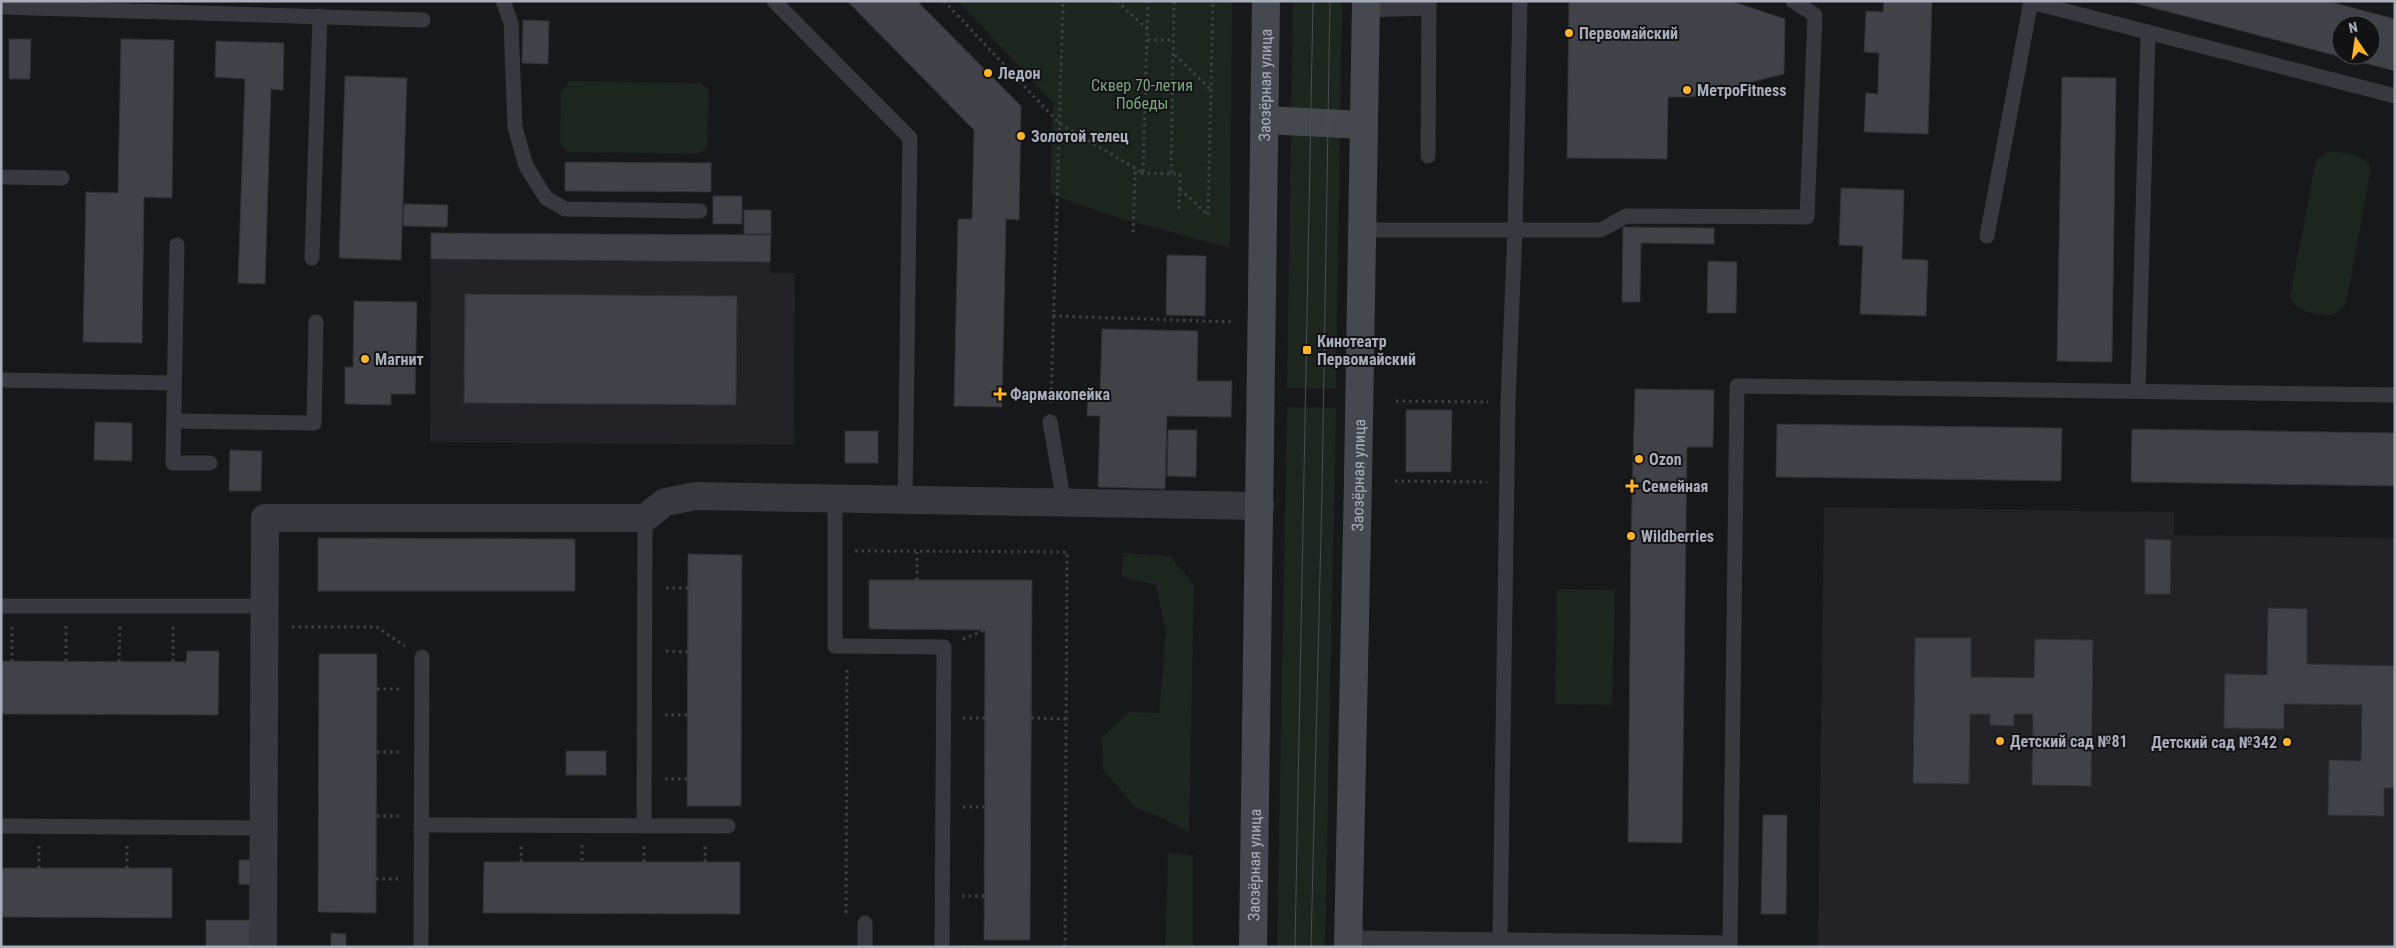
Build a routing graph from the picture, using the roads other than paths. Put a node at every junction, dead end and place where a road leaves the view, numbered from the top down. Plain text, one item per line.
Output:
1 (503, 1) edge
2 (774, 1) edge
3 (1266, 1) edge
4 (1520, 1) edge
5 (1793, 1) edge
6 (2031, 2) edge
7 (1429, 5) edge
8 (1366, 6) edge
9 (1, 7) edge
10 (320, 16) junction
11 (423, 20) dead end
12 (2148, 32) junction
13 (2395, 96) edge
14 (1264, 120) junction
15 (1363, 124) junction
16 (1428, 156) dead end
17 (1, 177) edge
18 (62, 178) dead end
19 (700, 211) dead end
20 (1515, 229) junction
21 (1361, 230) junction
22 (1987, 236) dead end
23 (177, 245) dead end
24 (312, 258) dead end
25 (316, 322) dead end
26 (1, 380) edge
27 (174, 383) junction
28 (2138, 391) junction
29 (2395, 395) edge
30 (174, 421) junction
31 (1050, 422) road end
32 (210, 464) dead end
33 (835, 498) junction
34 (906, 500) junction
35 (1064, 503) junction
36 (1260, 506) junction
37 (645, 518) junction
38 (1, 606) edge
39 (264, 617) junction
40 (422, 657) road end
41 (421, 825) junction
42 (1, 826) edge
43 (644, 826) junction
44 (728, 826) dead end
45 (264, 828) junction
46 (865, 924) dead end
47 (1500, 940) junction
48 (1348, 942) edge
49 (1652, 944) edge
50 (1731, 945) edge
51 (263, 947) edge
52 (421, 947) edge
53 (865, 947) edge
54 (942, 947) edge
55 (1253, 947) edge

1 - 19 lane
2 - 34 lane
3 - 14 main road, Заозёрная улица
4 - 20 lane
5 - 20 lane
6 - 12 lane
6 - 22 lane
7 - 8 lane
7 - 16 lane
8 - 15 main road, Заозёрная улица
9 - 10 lane
10 - 11 lane
10 - 24 lane
12 - 13 lane
12 - 28 lane
14 - 15 main road
14 - 36 main road, Заозёрная улица
15 - 21 main road, Заозёрная улица
17 - 18 lane
20 - 21 lane
20 - 47 lane
21 - 48 main road, Заозёрная улица
23 - 27 lane
25 - 30 lane
26 - 27 lane
27 - 30 lane
28 - 29 lane
28 - 50 lane
30 - 32 lane
31 - 35 lane
33 - 34 street
33 - 37 street
33 - 54 lane
34 - 35 street
35 - 36 street
36 - 55 main road, Заозёрная улица
37 - 39 street
37 - 43 lane
38 - 39 lane
39 - 45 street
40 - 41 lane
41 - 43 lane
41 - 52 lane
42 - 45 lane
43 - 44 lane
45 - 51 street
46 - 53 lane
47 - 48 lane
47 - 49 lane
49 - 50 lane

